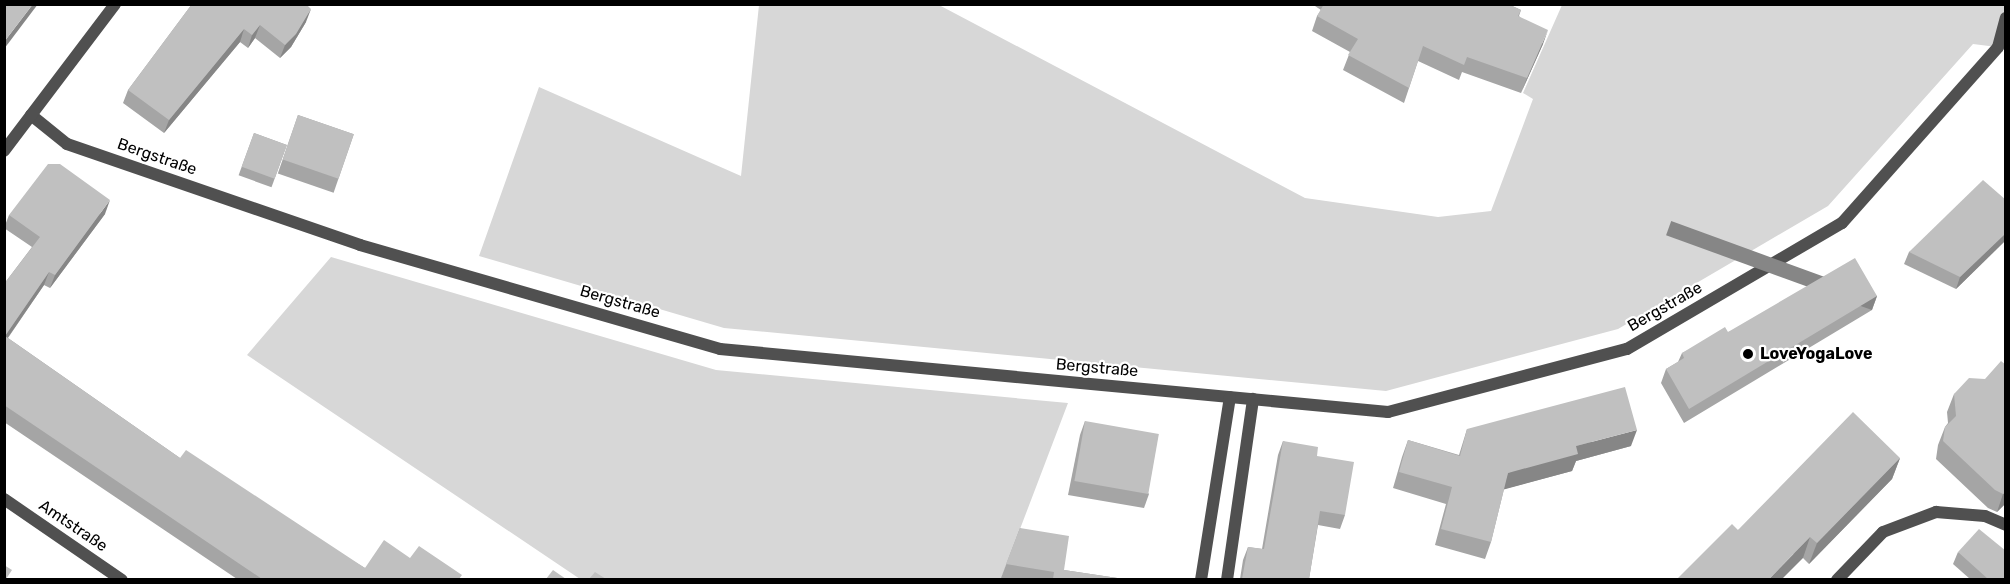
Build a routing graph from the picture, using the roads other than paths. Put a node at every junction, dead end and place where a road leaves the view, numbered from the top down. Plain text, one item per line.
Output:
1 (115, 4) edge
2 (2006, 18) edge
3 (32, 115) junction
4 (4, 151) edge
5 (1230, 397) junction
6 (1253, 399) junction
7 (4, 499) edge
8 (2006, 525) edge
9 (122, 579) edge
10 (1201, 579) edge
11 (1227, 579) edge
12 (1837, 579) edge

1 - 3 street
2 - 6 street, Bergstraße
3 - 4 street
3 - 5 street, Bergstraße
5 - 6 street, Bergstraße
5 - 10 street
6 - 11 street
7 - 9 street, Amtstraße
8 - 12 street

